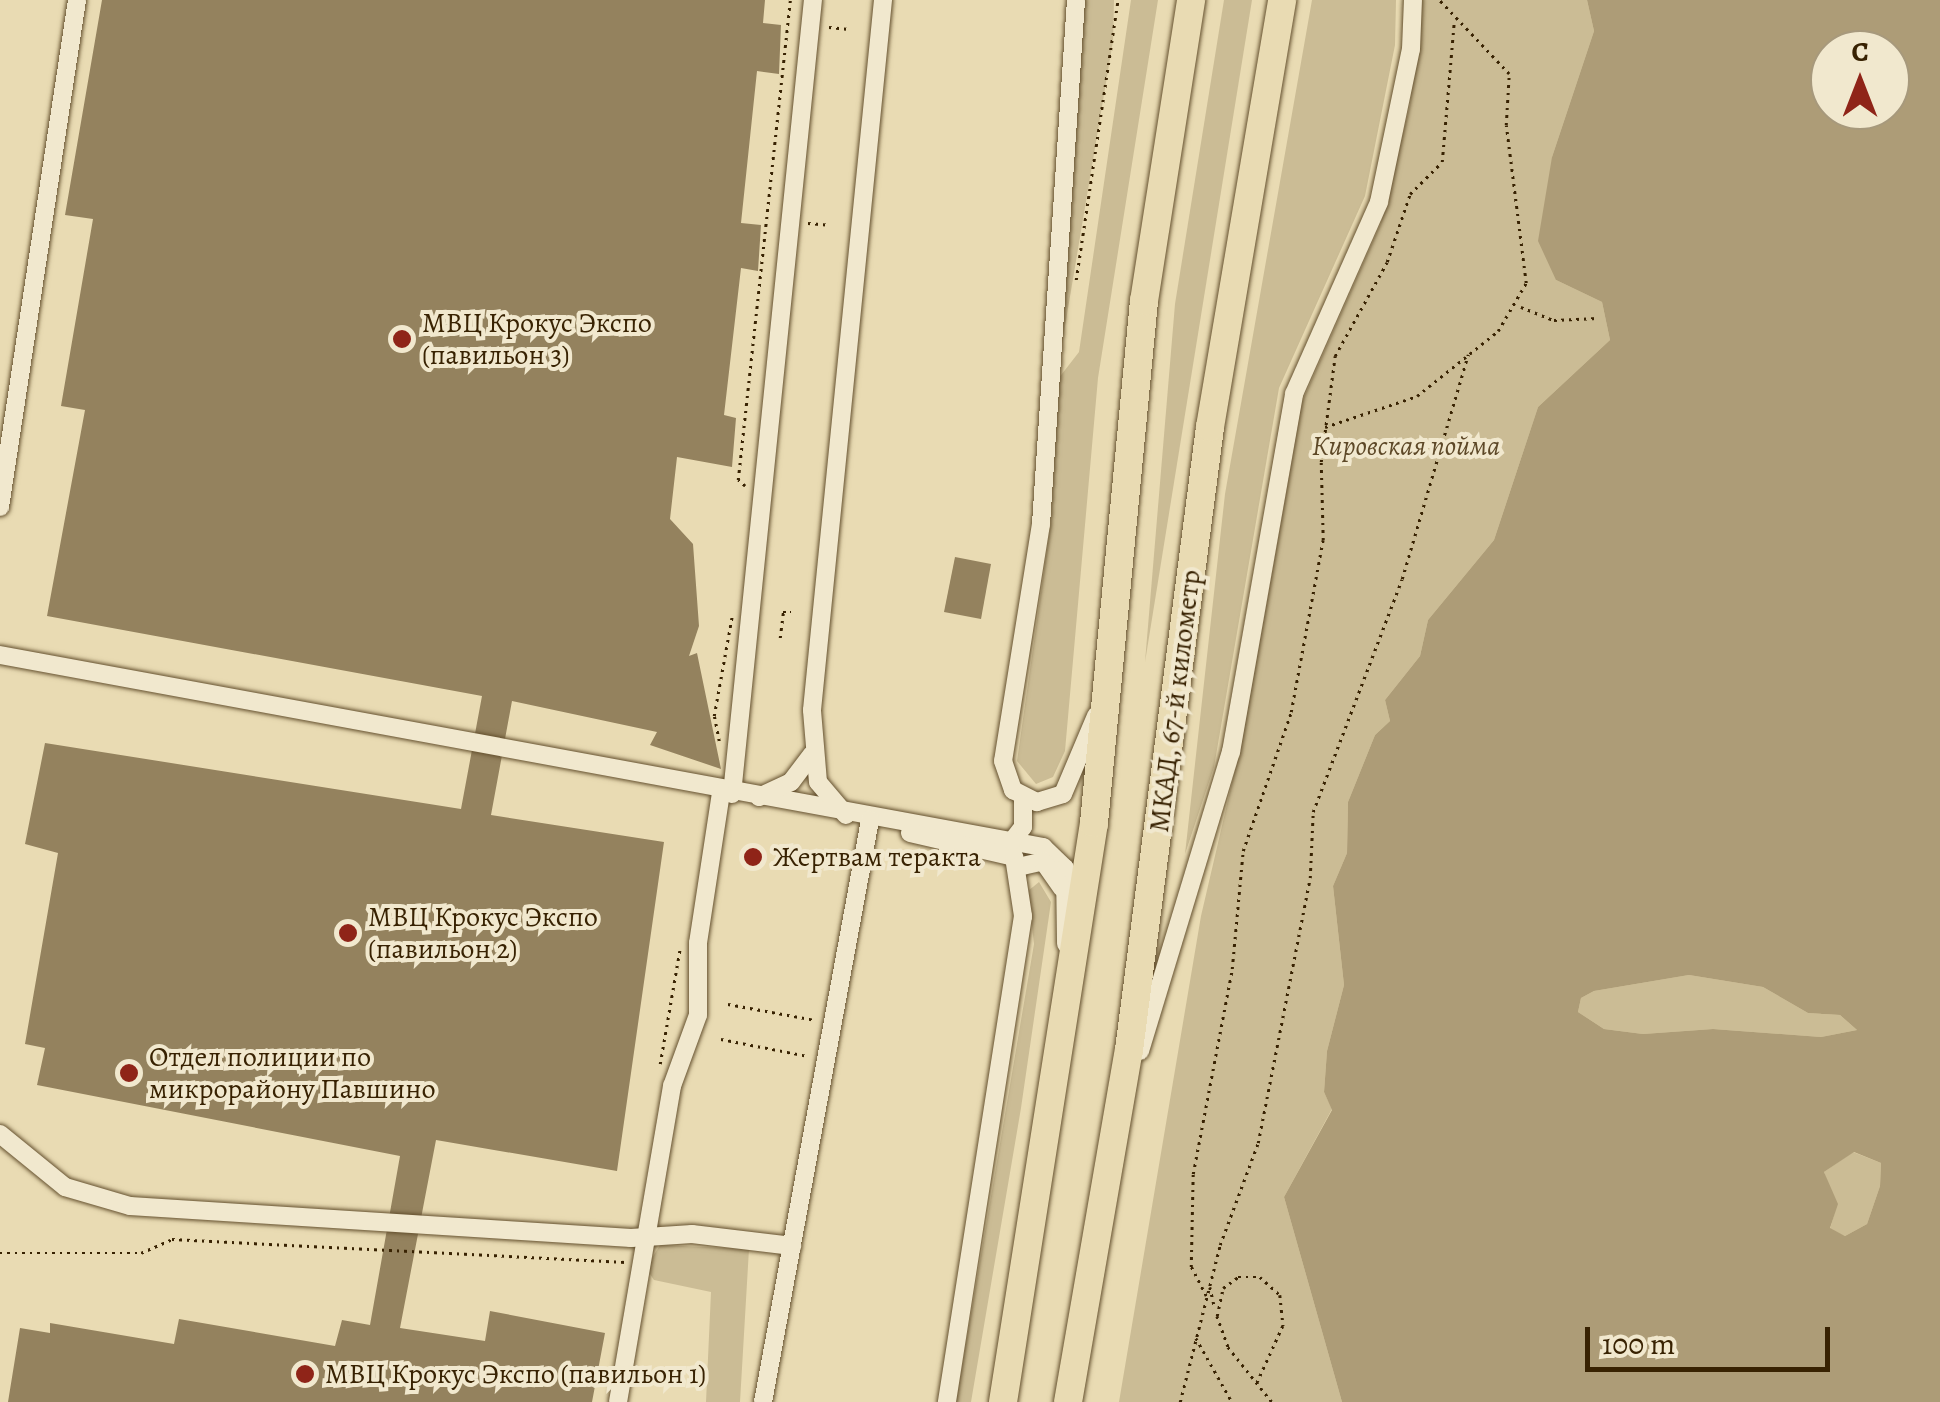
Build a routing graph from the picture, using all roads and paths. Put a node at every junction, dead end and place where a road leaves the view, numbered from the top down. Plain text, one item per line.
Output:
1 (76, 0) edge
2 (790, 0) edge
3 (814, 0) edge
4 (883, 0) edge
5 (1076, 0) edge
6 (1118, 0) edge
7 (1191, 0) edge
8 (1282, 0) edge
9 (1413, 0) edge
10 (1439, 0) edge
11 (1454, 21) junction
12 (1075, 290) dead end
13 (1520, 306) junction
14 (1598, 318) dead end
15 (1468, 355) junction
16 (1325, 428) junction
17 (756, 496) dead end
18 (0, 507) edge
19 (735, 600) dead end
20 (790, 612) dead end
21 (780, 638) dead end
22 (0, 655) edge
23 (1107, 682) junction
24 (720, 750) dead end
25 (812, 754) junction
26 (734, 795) junction
27 (1023, 797) junction
28 (848, 817) junction
29 (870, 820) junction
30 (893, 822) junction
31 (1012, 841) junction
32 (1018, 866) junction
33 (1066, 898) junction
34 (682, 938) dead end
35 (1073, 978) junction
36 (728, 1004) dead end
37 (823, 1021) dead end
38 (721, 1039) dead end
39 (815, 1057) dead end
40 (657, 1083) dead end
41 (0, 1134) edge
42 (1105, 1192) junction
43 (647, 1237) junction
44 (792, 1246) junction
45 (0, 1253) edge
46 (626, 1262) dead end
47 (1209, 1282) junction
48 (1206, 1296) junction
49 (1217, 1316) junction
50 (1195, 1337) junction
51 (1257, 1383) junction
52 (618, 1402) edge
53 (763, 1402) edge
54 (947, 1402) edge
55 (1003, 1402) edge
56 (1068, 1402) edge
57 (1180, 1402) edge
58 (1232, 1402) edge
59 (1272, 1402) edge

1 - 18 street
2 - 17 path
3 - 26 street
4 - 25 street
5 - 27 street
6 - 12 path
7 - 23 highway
8 - 42 highway, МКАД, 67-й километр
9 - 42 street
10 - 11 path
11 - 13 path
11 - 16 path
13 - 14 path
13 - 15 path
15 - 16 path
15 - 47 path
16 - 48 path
19 - 24 path
20 - 21 path
22 - 26 street
23 - 27 street
23 - 35 highway
25 - 26 street
25 - 28 street
26 - 28 street
26 - 43 street
27 - 31 street
28 - 29 street
29 - 30 street
29 - 44 street
30 - 31 street
30 - 32 street
31 - 33 street
32 - 33 street
32 - 54 street
33 - 35 street
34 - 40 path
35 - 55 highway
36 - 37 path
38 - 39 path
41 - 43 street
42 - 56 highway, МКАД, 67-й километр
43 - 44 street
43 - 52 street
44 - 53 street
45 - 46 path
47 - 48 path
47 - 49 path
48 - 50 path
49 - 51 path
49 - 51 path
50 - 57 path
50 - 58 path
51 - 59 path

